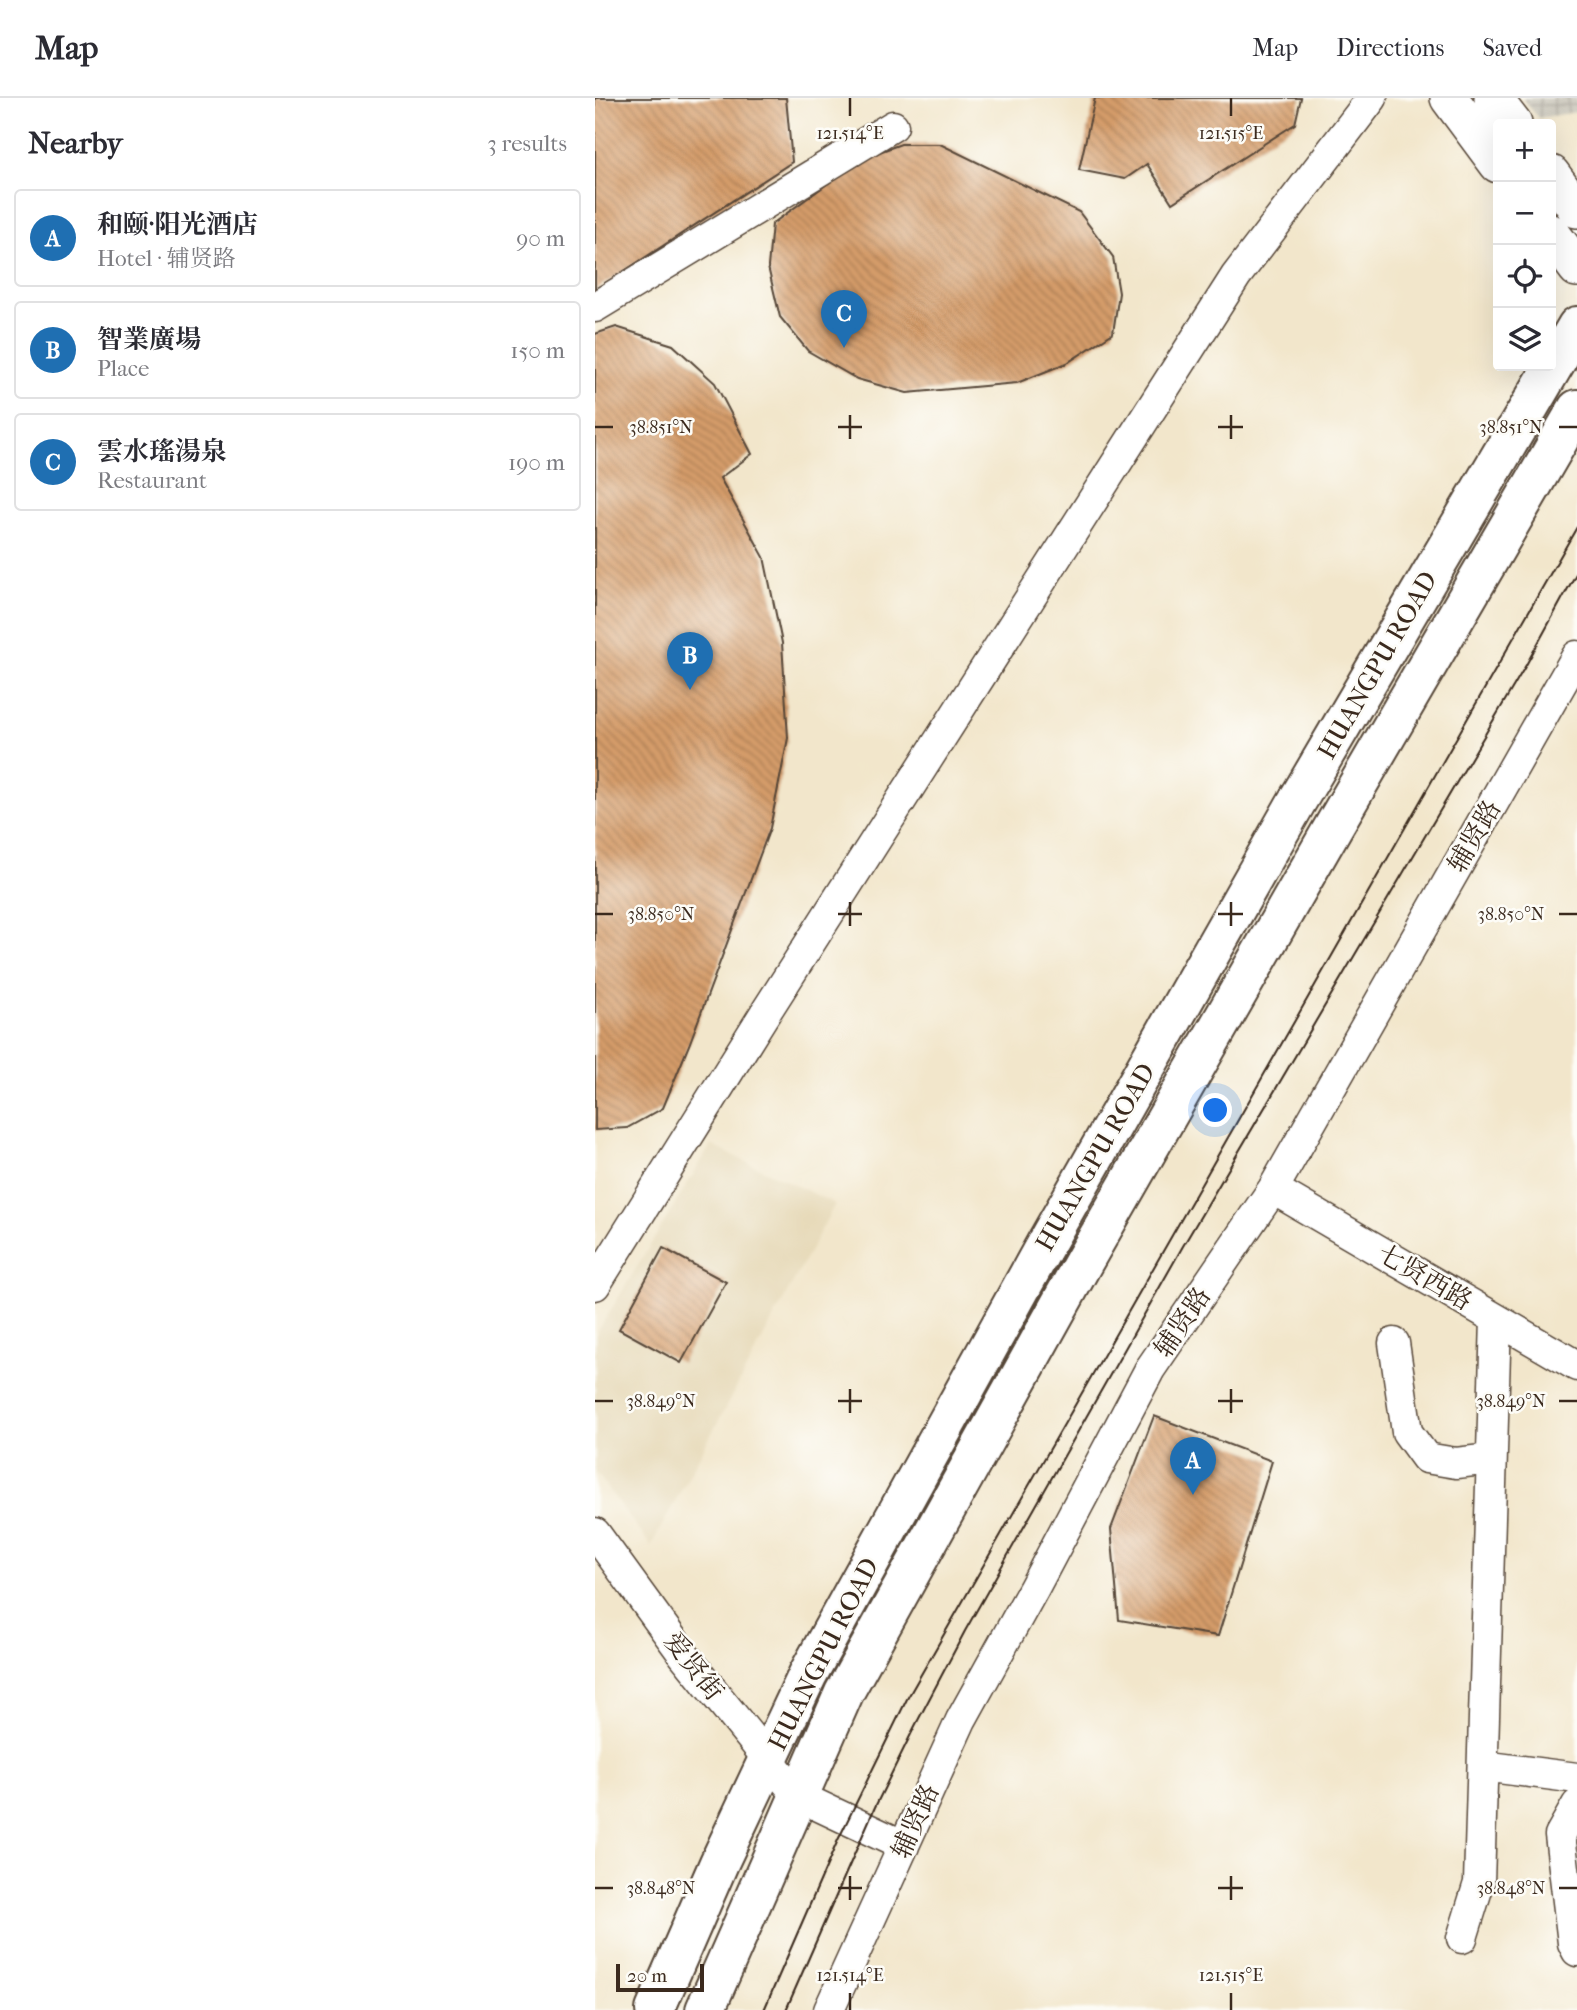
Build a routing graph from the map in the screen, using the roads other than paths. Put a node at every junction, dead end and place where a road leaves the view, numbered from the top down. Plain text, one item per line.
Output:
1 (1372, 98) edge
2 (1449, 98) edge
3 (1493, 98) edge
4 (1509, 119) edge
5 (893, 126) dead end
6 (1493, 157) edge
7 (1556, 181) edge
8 (1577, 209) edge
9 (1556, 240) edge
10 (1577, 268) edge
11 (595, 307) edge
12 (1577, 326) edge
13 (1577, 409) edge
14 (1577, 656) edge
15 (1273, 1189) junction
16 (596, 1282) edge
17 (1496, 1319) junction
18 (1394, 1343) dead end
19 (1577, 1366) edge
20 (1492, 1459) junction
21 (595, 1533) edge
22 (768, 1759) junction
23 (1483, 1766) junction
24 (1577, 1778) edge
25 (798, 1796) junction
26 (1577, 1805) edge
27 (904, 1846) junction
28 (1462, 1938) dead end
29 (1577, 1951) edge
30 (655, 2010) edge
31 (705, 2010) edge
32 (829, 2010) edge

1 - 16 street
2 - 6 main road
3 - 4 main road
5 - 11 street
7 - 8 main road
9 - 10 main road
12 - 22 highway, HUANGPU ROAD
13 - 25 highway, HUANGPU ROAD
14 - 15 street, 辅贤路
15 - 17 street, 七贤西路
15 - 27 street, 辅贤路
17 - 19 street, 七贤西路
17 - 20 street
18 - 20 street
20 - 23 street
21 - 22 street, 爱贤街
22 - 25 street, 爱贤街
22 - 30 highway, HUANGPU ROAD
23 - 24 street
23 - 28 street
25 - 27 street
25 - 31 highway, HUANGPU ROAD
26 - 29 street
27 - 32 street, 辅贤路

